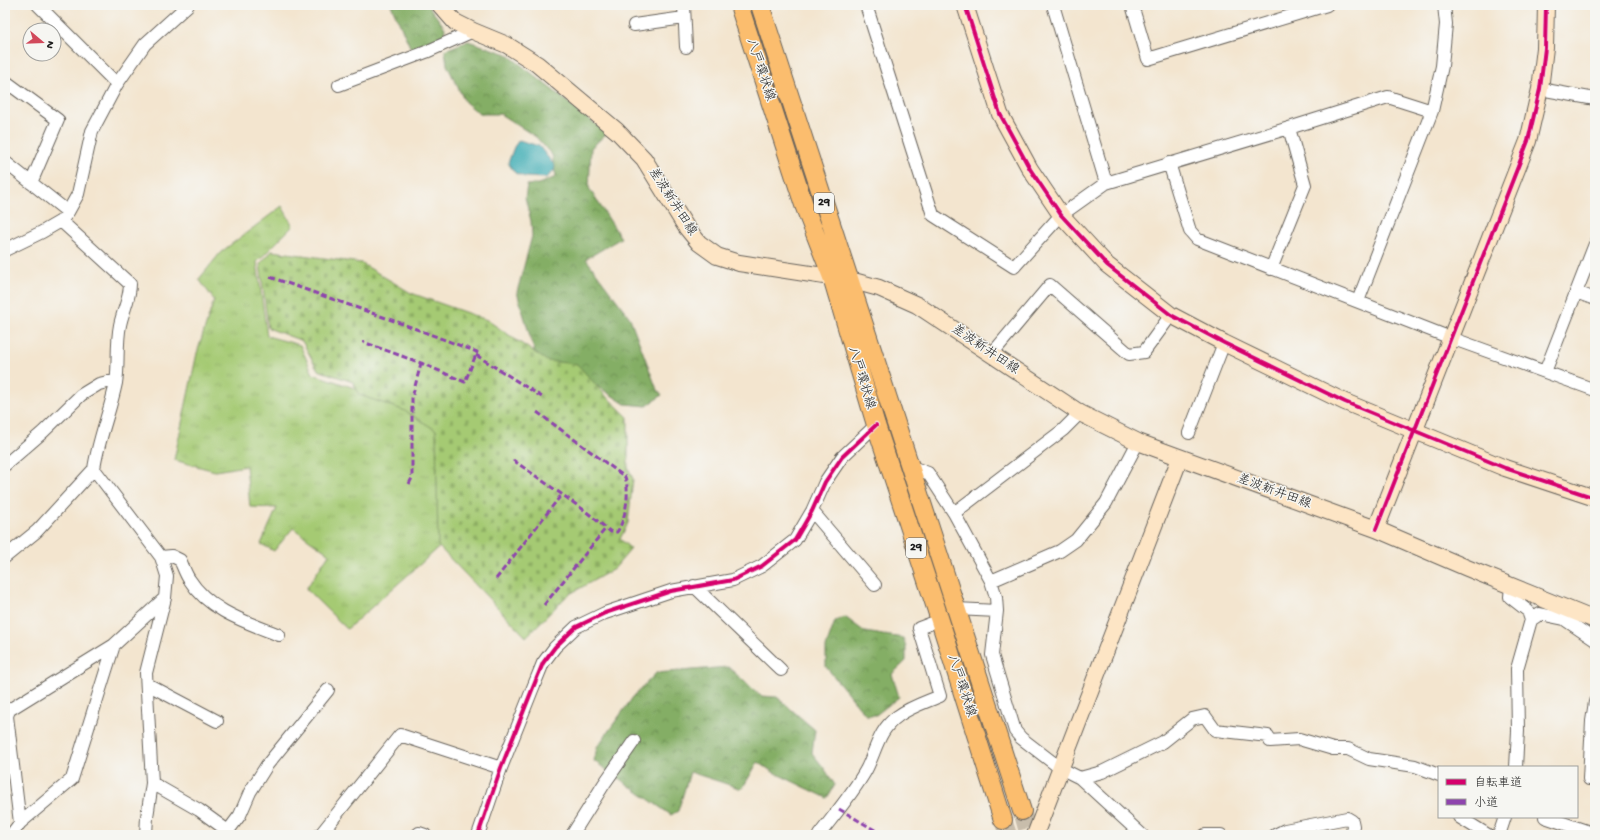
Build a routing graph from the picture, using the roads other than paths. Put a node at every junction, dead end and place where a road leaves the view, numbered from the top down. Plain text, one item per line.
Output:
1 (38, 5) edge
2 (188, 5) edge
3 (440, 5) edge
4 (684, 5) edge
5 (739, 5) edge
6 (760, 5) edge
7 (866, 5) edge
8 (965, 5) edge
9 (1053, 5) edge
10 (1132, 5) edge
11 (1327, 5) edge
12 (1444, 5) edge
13 (1546, 5) edge
14 (684, 18) junction
15 (634, 25) dead end
16 (473, 31) junction
17 (686, 47) dead end
18 (5, 81) edge
19 (117, 84) junction
20 (339, 85) dead end
21 (1540, 89) junction
22 (1595, 98) edge
23 (1432, 111) junction
24 (1289, 128) junction
25 (5, 162) edge
26 (1169, 163) junction
27 (1106, 182) junction
28 (31, 183) junction
29 (1061, 215) junction
30 (64, 216) junction
31 (1595, 244) edge
32 (5, 250) edge
33 (1271, 269) junction
34 (832, 277) junction
35 (850, 280) junction
36 (1576, 292) junction
37 (1595, 299) edge
38 (1358, 301) junction
39 (1171, 315) junction
40 (1451, 338) junction
41 (1224, 342) junction
42 (991, 354) junction
43 (1545, 372) junction
44 (116, 380) junction
45 (1595, 390) edge
46 (1080, 413) junction
47 (876, 425) junction
48 (1415, 432) junction
49 (1189, 433) dead end
50 (1138, 442) junction
51 (1180, 458) junction
52 (5, 465) edge
53 (909, 466) junction
54 (94, 469) junction
55 (1595, 498) edge
56 (812, 511) junction
57 (954, 513) junction
58 (1376, 529) junction
59 (5, 557) edge
60 (161, 557) junction
61 (991, 581) junction
62 (875, 585) dead end
63 (694, 586) junction
64 (1511, 586) junction
65 (165, 598) junction
66 (956, 610) junction
67 (997, 610) junction
68 (1567, 614) junction
69 (940, 620) junction
70 (1532, 620) junction
71 (1595, 620) edge
72 (279, 635) dead end
73 (1595, 640) edge
74 (114, 645) junction
75 (781, 670) dead end
76 (146, 684) junction
77 (328, 690) dead end
78 (1595, 702) edge
79 (218, 721) dead end
80 (634, 741) dead end
81 (1516, 766) edge
82 (501, 768) junction
83 (1060, 768) junction
84 (1438, 775) edge
85 (1080, 778) junction
86 (1589, 779) dead end
87 (152, 783) junction
88 (1022, 811) tunnel mouth
89 (1461, 818) edge
90 (1505, 818) edge
91 (1549, 818) edge
92 (1003, 820) tunnel mouth
93 (17, 830) edge
94 (1143, 834) edge
95 (1595, 834) edge
96 (146, 835) edge
97 (320, 835) edge
98 (417, 835) edge
99 (425, 835) edge
100 (478, 835) edge
101 (572, 835) edge
102 (819, 835) edge
103 (1035, 835) edge
104 (1205, 835) edge
105 (1221, 835) edge
106 (1275, 835) edge
107 (1351, 835) edge
108 (1488, 835) edge
109 (1499, 835) edge

1 - 19 street
2 - 19 street
3 - 16 street, 差波新井田線
4 - 14 street
5 - 34 main road, 八戸環状線 / 29
6 - 35 main road, 八戸環状線 / 29
7 - 29 street
8 - 29 street
9 - 27 street
10 - 11 street
12 - 23 street
13 - 21 street
14 - 15 street
14 - 17 street
16 - 20 street
16 - 34 street, 差波新井田線
18 - 28 street
19 - 30 street
21 - 22 street
21 - 40 street
23 - 24 street
23 - 38 street
24 - 26 street
24 - 33 street
25 - 28 street
26 - 27 street
26 - 33 street
27 - 29 street
28 - 30 street
29 - 39 street
30 - 32 street
30 - 44 street
31 - 36 street
33 - 38 street
34 - 35 street, 差波新井田線
34 - 47 main road, 八戸環状線 / 29
35 - 42 street, 差波新井田線
35 - 53 main road, 八戸環状線 / 29
36 - 37 street
36 - 43 street
38 - 40 street
39 - 41 street
39 - 42 street
40 - 43 street
40 - 48 street
41 - 48 street
41 - 49 street
42 - 46 street, 差波新井田線
43 - 45 street
44 - 52 street
44 - 54 street
46 - 50 street, 差波新井田線
46 - 57 street
47 - 56 street
47 - 69 main road, 八戸環状線 / 29
48 - 55 street
48 - 58 street
50 - 51 street, 差波新井田線
50 - 61 street
51 - 58 street, 差波新井田線
51 - 83 street
53 - 57 street
53 - 66 main road, 八戸環状線 / 29
54 - 59 street
54 - 60 street
56 - 62 street
56 - 63 street
57 - 61 street
58 - 64 street, 差波新井田線
60 - 65 street
60 - 72 street
61 - 67 street
63 - 75 street
63 - 82 street
64 - 68 street, 差波新井田線
64 - 70 street
65 - 74 street
65 - 76 street
66 - 67 street
66 - 88 main road, 八戸環状線 / 29
67 - 83 street
68 - 70 street
68 - 71 street, 差波新井田線
68 - 73 street
69 - 92 main road, 八戸環状線 / 29
69 - 102 street
70 - 81 street
74 - 93 street
74 - 93 street
76 - 79 street
76 - 87 street
77 - 87 street
78 - 86 street
80 - 101 street
82 - 97 street
82 - 100 street
83 - 85 street
83 - 103 street
84 - 85 street
85 - 94 street
87 - 96 street
89 - 108 street
90 - 109 street
91 - 95 street
98 - 99 street
104 - 105 street
106 - 107 street

